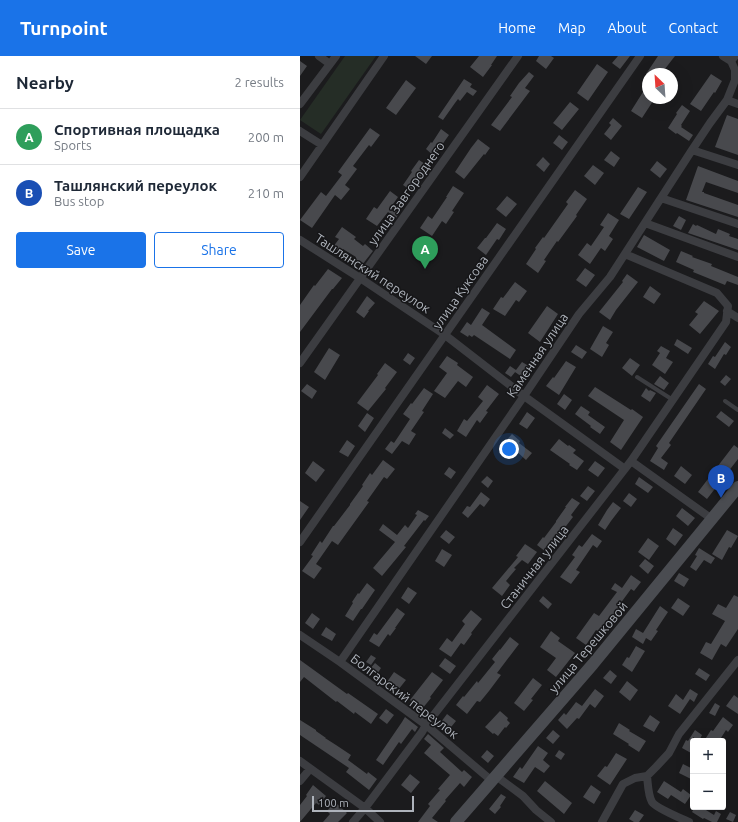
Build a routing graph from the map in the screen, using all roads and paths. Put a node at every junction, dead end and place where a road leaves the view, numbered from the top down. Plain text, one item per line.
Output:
1 (319, 56) edge
2 (336, 56) edge
3 (384, 56) edge
4 (518, 56) edge
5 (640, 56) edge
6 (723, 56) edge
7 (733, 58) edge
8 (330, 64) junction
9 (727, 100) junction
10 (300, 104) edge
11 (738, 104) edge
12 (300, 131) edge
13 (322, 146) junction
14 (692, 150) junction
15 (738, 165) edge
16 (300, 177) edge
17 (661, 198) junction
18 (645, 223) junction
19 (738, 224) edge
20 (300, 240) edge
21 (625, 254) junction
22 (738, 257) edge
23 (360, 278) junction
24 (728, 312) junction
25 (738, 318) edge
26 (445, 335) junction
27 (300, 363) edge
28 (637, 377) dead end
29 (524, 396) junction
30 (673, 400) junction
31 (725, 401) dead end
32 (738, 410) edge
33 (631, 461) junction
34 (625, 469) junction
35 (738, 487) edge
36 (712, 519) junction
37 (300, 542) edge
38 (300, 635) edge
39 (738, 660) edge
40 (340, 662) junction
41 (426, 725) junction
42 (300, 761) edge
43 (310, 769) junction
44 (647, 776) junction
45 (494, 778) junction
46 (300, 781) edge
47 (365, 808) junction
48 (353, 822) edge
49 (380, 822) edge
50 (456, 822) edge
51 (551, 822) edge
52 (602, 822) edge
53 (689, 822) edge

1 - 8 street
2 - 8 street
3 - 13 street
4 - 23 street, улица Завгороднего
5 - 26 street, улица Куксова
6 - 7 street
7 - 9 street, Каменная улица
8 - 10 street
9 - 11 street
9 - 14 street, Каменная улица
12 - 13 street
13 - 16 street
14 - 15 street
14 - 17 street, Каменная улица
17 - 18 street, Каменная улица
17 - 19 street
18 - 21 street, Каменная улица
18 - 22 street
20 - 23 street, Ташлянский переулок
21 - 24 street
21 - 29 street, Каменная улица
23 - 26 street, Ташлянский переулок
23 - 27 street, улица Завгороднего
24 - 25 street
24 - 30 street, Станичная улица
26 - 29 street, Ташлянский переулок
26 - 37 street, улица Куксова
28 - 30 lane
29 - 34 street, Ташлянский переулок
29 - 40 street, Каменная улица
30 - 33 street, Станичная улица
31 - 32 lane
33 - 34 street, Станичная улица
33 - 36 street
34 - 41 street, Станичная улица
35 - 36 street, улица Терешковой
36 - 45 street, улица Терешковой
38 - 40 street, Болгарский переулок
39 - 44 street
40 - 41 street, Болгарский переулок
41 - 45 street, Болгарский переулок
41 - 47 street, Станичная улица
42 - 43 street
43 - 46 street
43 - 47 street
44 - 52 street
44 - 53 street
45 - 50 street, улица Терешковой
45 - 51 street, Болгарский переулок
47 - 48 street, Станичная улица
47 - 49 street

